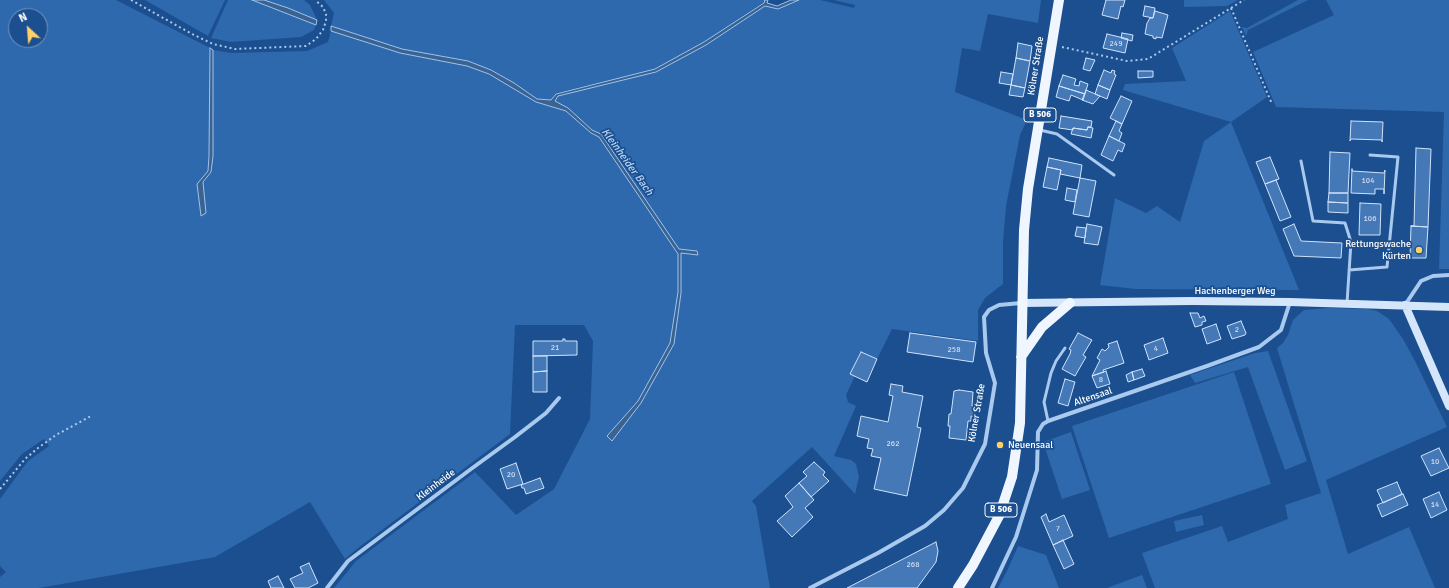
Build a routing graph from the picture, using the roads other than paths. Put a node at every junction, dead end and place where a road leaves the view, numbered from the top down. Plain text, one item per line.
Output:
1 (1059, 0) edge
2 (1038, 129) junction
3 (1370, 155) dead end
4 (1300, 161) dead end
5 (1114, 175) dead end
6 (1349, 270) junction
7 (1449, 275) edge
8 (1290, 302) junction
9 (1022, 303) junction
10 (1070, 303) junction
11 (1347, 303) junction
12 (1406, 304) junction
13 (1449, 307) edge
14 (1065, 348) dead end
15 (1021, 357) junction
16 (559, 398) dead end
17 (1449, 406) edge
18 (1048, 421) junction
19 (327, 588) edge
20 (810, 588) edge
21 (958, 588) edge
22 (992, 588) edge

1 - 2 main road, Kölner Straße / B 506
2 - 5 lane
2 - 9 main road, Kölner Straße / B 506
3 - 6 lane
4 - 6 lane
6 - 11 lane
7 - 12 street
8 - 10 street, Hachenberger Weg
8 - 11 street, Hachenberger Weg
8 - 18 street, Altensaal
9 - 10 street, Hachenberger Weg
9 - 15 main road, Kölner Straße / B 506
9 - 20 street, Kölner Straße
10 - 15 main road
11 - 12 street, Hachenberger Weg
12 - 13 street, Hachenberger Weg
12 - 17 street
14 - 18 lane
15 - 21 main road, Kölner Straße / B 506
16 - 19 street, Kleinheide
18 - 22 street

